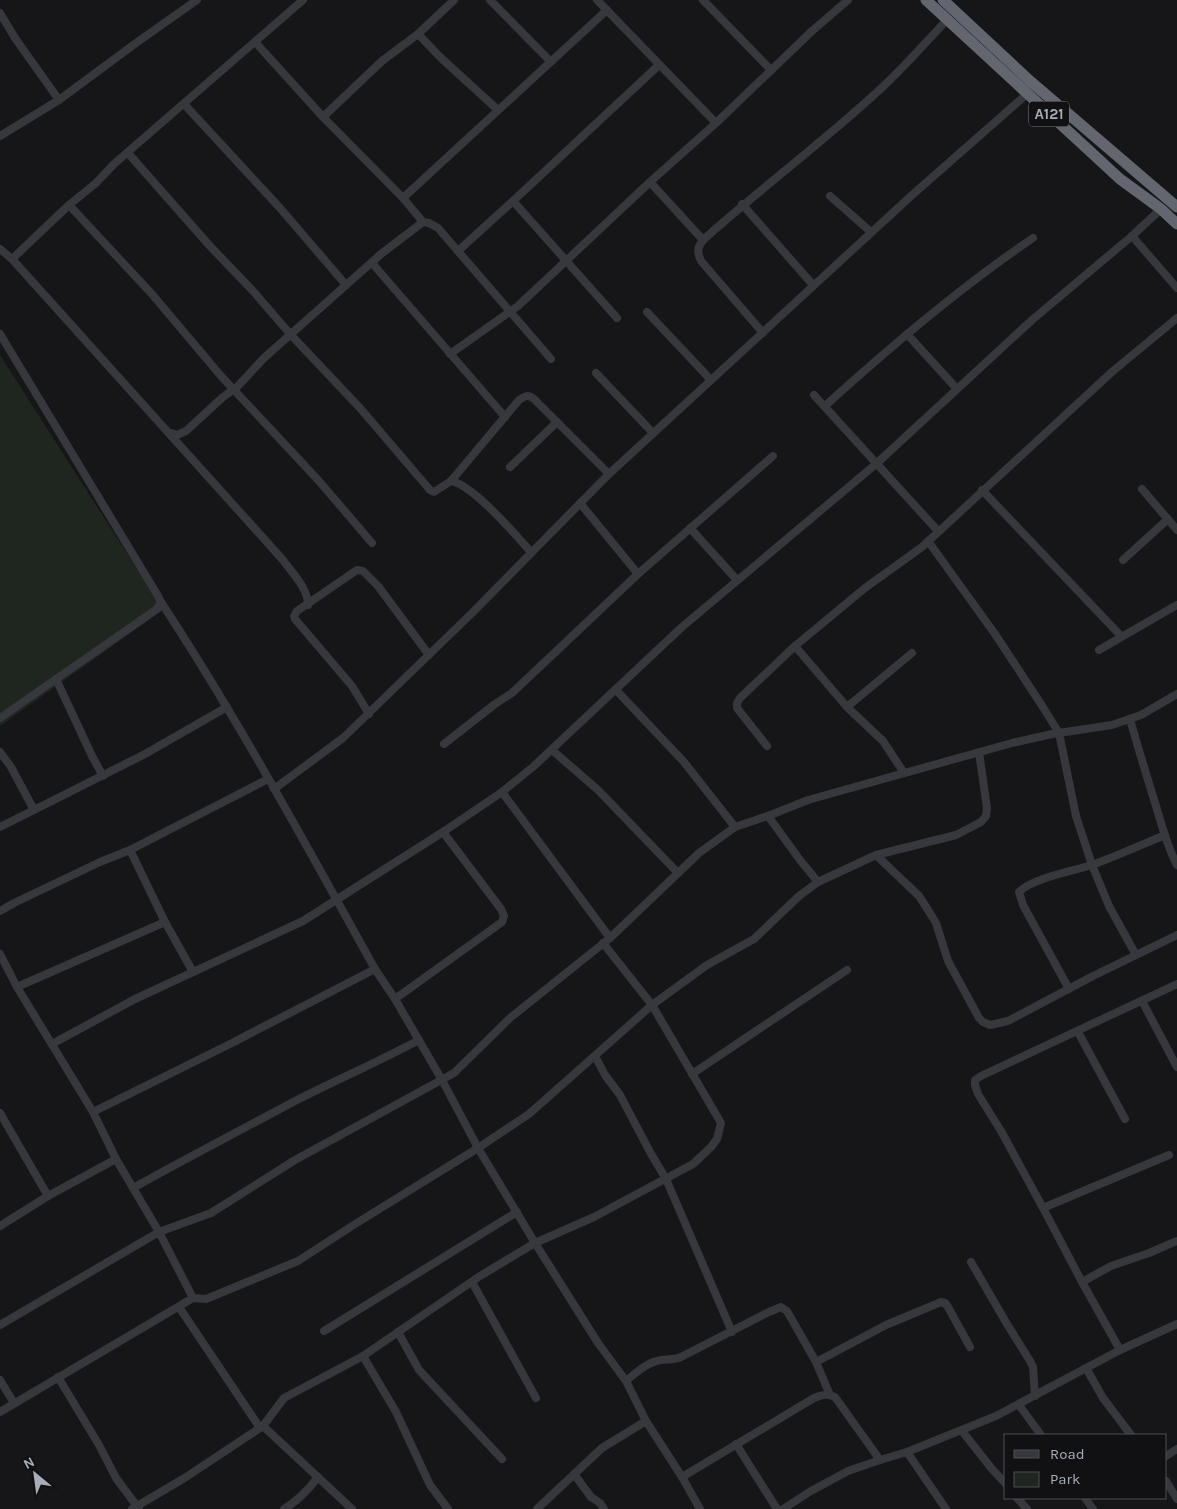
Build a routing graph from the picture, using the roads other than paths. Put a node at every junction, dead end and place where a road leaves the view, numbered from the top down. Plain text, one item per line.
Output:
1 (197, 0) edge
2 (303, 0) edge
3 (454, 0) edge
4 (490, 0) edge
5 (597, 0) edge
6 (703, 0) edge
7 (848, 0) edge
8 (926, 0) edge
9 (943, 0) edge
10 (607, 10) junction
11 (0, 13) edge
12 (947, 20) junction
13 (418, 34) junction
14 (255, 42) junction
15 (551, 62) junction
16 (659, 65) junction
17 (771, 70) junction
18 (1027, 94) junction
19 (59, 100) junction
20 (184, 104) junction
21 (498, 110) junction
22 (323, 117) junction
23 (716, 123) junction
24 (0, 136) edge
25 (128, 153) junction
26 (650, 182) junction
27 (830, 196) dead end
28 (403, 198) junction
29 (513, 201) junction
30 (742, 204) junction
31 (69, 205) junction
32 (1177, 208) edge
33 (1162, 209) junction
34 (422, 222) junction
35 (1177, 224) edge
36 (870, 232) junction
37 (1132, 236) junction
38 (1034, 238) dead end
39 (703, 240) junction
40 (0, 249) edge
41 (458, 251) junction
42 (12, 260) junction
43 (566, 261) junction
44 (372, 263) junction
45 (346, 285) junction
46 (813, 285) junction
47 (1177, 288) edge
48 (510, 312) junction
49 (647, 312) dead end
50 (616, 318) dead end
51 (1177, 318) edge
52 (763, 333) junction
53 (0, 334) edge
54 (907, 334) junction
55 (291, 335) junction
56 (450, 354) junction
57 (552, 359) dead end
58 (596, 373) dead end
59 (711, 380) junction
60 (234, 389) junction
61 (957, 389) junction
62 (814, 395) dead end
63 (825, 406) junction
64 (505, 417) junction
65 (557, 422) junction
66 (167, 431) junction
67 (653, 433) junction
68 (773, 456) dead end
69 (876, 464) junction
70 (510, 467) dead end
71 (609, 474) junction
72 (452, 481) junction
73 (1142, 489) dead end
74 (982, 490) junction
75 (580, 503) junction
76 (1168, 519) junction
77 (690, 528) junction
78 (1177, 530) edge
79 (938, 531) junction
80 (928, 541) junction
81 (372, 543) dead end
82 (532, 552) junction
83 (1123, 560) dead end
84 (638, 574) junction
85 (737, 580) junction
86 (161, 602) junction
87 (308, 605) junction
88 (1177, 605) edge
89 (1121, 636) junction
90 (795, 646) junction
91 (1099, 650) dead end
92 (912, 653) dead end
93 (429, 655) junction
94 (56, 679) junction
95 (616, 690) junction
96 (1177, 694) edge
97 (847, 707) junction
98 (227, 708) junction
99 (369, 714) junction
100 (0, 718) edge
101 (1130, 719) junction
102 (1059, 733) junction
103 (444, 744) dead end
104 (767, 746) dead end
105 (552, 750) junction
106 (0, 752) edge
107 (979, 752) junction
108 (904, 773) junction
109 (103, 776) junction
110 (268, 779) junction
111 (274, 789) junction
112 (502, 792) junction
113 (34, 810) junction
114 (768, 816) junction
115 (0, 827) edge
116 (735, 827) junction
117 (443, 832) junction
118 (1165, 835) junction
119 (130, 850) junction
120 (876, 854) junction
121 (1092, 865) junction
122 (1177, 865) edge
123 (678, 873) junction
124 (818, 882) junction
125 (336, 901) junction
126 (0, 911) edge
127 (165, 922) junction
128 (1177, 935) edge
129 (607, 940) junction
130 (0, 954) edge
131 (1136, 955) junction
132 (375, 969) junction
133 (846, 970) dead end
134 (193, 972) junction
135 (1177, 984) edge
136 (17, 987) junction
137 (1069, 989) junction
138 (394, 999) junction
139 (1142, 1001) junction
140 (652, 1005) junction
141 (1078, 1032) junction
142 (419, 1040) junction
143 (52, 1044) junction
144 (595, 1056) junction
145 (1177, 1067) edge
146 (692, 1074) junction
147 (442, 1080) junction
148 (93, 1112) junction
149 (0, 1113) edge
150 (1125, 1119) dead end
151 (478, 1148) junction
152 (1168, 1155) dead end
153 (116, 1159) junction
154 (666, 1179) junction
155 (133, 1188) junction
156 (48, 1196) junction
157 (1043, 1208) junction
158 (517, 1212) junction
159 (0, 1226) edge
160 (159, 1232) junction
161 (1177, 1241) edge
162 (535, 1243) junction
163 (971, 1262) dead end
164 (472, 1282) junction
165 (1082, 1282) junction
166 (193, 1298) junction
167 (179, 1306) junction
168 (1177, 1324) edge
169 (0, 1325) edge
170 (324, 1331) dead end
171 (398, 1332) junction
172 (732, 1332) junction
173 (970, 1347) dead end
174 (1120, 1350) junction
175 (363, 1356) junction
176 (816, 1362) junction
177 (1086, 1368) junction
178 (58, 1377) junction
179 (0, 1380) edge
180 (626, 1381) junction
181 (830, 1395) junction
182 (1035, 1396) junction
183 (536, 1398) dead end
184 (14, 1403) junction
185 (1019, 1405) junction
186 (0, 1412) edge
187 (646, 1421) junction
188 (261, 1427) junction
189 (962, 1431) junction
190 (1040, 1434) edge
191 (1130, 1434) edge
192 (736, 1444) junction
193 (907, 1452) junction
194 (502, 1459) dead end
195 (880, 1460) junction
196 (574, 1474) junction
197 (318, 1478) junction
198 (682, 1478) junction
199 (1004, 1482) edge
200 (1167, 1483) edge
201 (1018, 1499) edge
202 (1177, 1499) edge
203 (136, 1508) edge
204 (284, 1509) edge
205 (352, 1509) edge
206 (448, 1509) edge
207 (537, 1509) edge
208 (604, 1509) edge
209 (700, 1509) edge
210 (777, 1509) edge
211 (783, 1509) edge
212 (946, 1509) edge
213 (1026, 1509) edge

1 - 19 street
2 - 14 street
3 - 13 street
4 - 15 street
5 - 10 street
6 - 17 street
7 - 17 street
8 - 12 highway, A121
9 - 32 highway, A121
10 - 15 street
10 - 16 street
11 - 19 street
12 - 18 highway, A121
12 - 30 street
13 - 21 street
13 - 22 street
14 - 20 street
14 - 22 street
15 - 21 street
16 - 23 street
16 - 29 street
17 - 23 street
18 - 33 highway, A121
18 - 36 street
19 - 24 street
20 - 25 street
20 - 45 street
21 - 28 street
22 - 28 street
23 - 26 street
25 - 31 street
25 - 55 street
26 - 39 street
26 - 43 street
27 - 36 street
28 - 34 street
29 - 41 street
29 - 43 street
30 - 39 street
30 - 46 street
31 - 42 street
31 - 60 street
33 - 35 highway, A121
33 - 37 street
34 - 41 street
34 - 44 street
36 - 46 street
37 - 47 street
37 - 61 street
38 - 54 street
39 - 52 street
40 - 42 street
41 - 48 street
42 - 66 street
43 - 48 street
43 - 50 street
44 - 45 street
44 - 56 street
45 - 55 street
46 - 52 street
48 - 56 street
48 - 57 street
49 - 59 street
51 - 74 street
52 - 59 street
53 - 86 street
54 - 61 street
54 - 63 street
55 - 60 street
55 - 72 street
56 - 64 street
58 - 67 street
59 - 67 street
60 - 66 street
60 - 81 street
61 - 69 street
62 - 63 street
63 - 69 street
64 - 65 street
64 - 72 street
65 - 70 street
65 - 71 street
66 - 87 street
67 - 71 street
68 - 77 street
69 - 79 street
69 - 85 street
71 - 75 street
72 - 82 street
73 - 76 street
74 - 79 street
74 - 89 street
75 - 82 street
75 - 84 street
76 - 78 street
76 - 83 street
77 - 84 street
77 - 85 street
79 - 80 street
80 - 90 street
80 - 102 street
82 - 93 street
84 - 103 street
85 - 95 street
86 - 94 street
86 - 98 street
87 - 93 street
87 - 99 street
88 - 89 street
89 - 91 street
90 - 97 street
90 - 104 street
92 - 97 street
93 - 99 street
94 - 100 street
94 - 109 street
95 - 105 street
95 - 116 street
96 - 101 street
97 - 108 street
98 - 109 street
98 - 110 street
99 - 111 street
101 - 102 street
101 - 118 street
102 - 107 street
102 - 121 street
105 - 112 street
105 - 123 street
106 - 113 street
107 - 108 street
107 - 120 street
108 - 114 street
109 - 113 street
110 - 111 street
110 - 119 street
111 - 125 street
112 - 117 street
112 - 129 street
113 - 115 street
114 - 116 street
114 - 124 street
116 - 123 street
117 - 125 street
117 - 138 street
118 - 121 street
118 - 122 street
119 - 126 street
119 - 127 street
120 - 124 street
120 - 137 street
121 - 131 street
121 - 137 street
123 - 129 street
124 - 140 street
125 - 132 street
125 - 134 street
127 - 134 street
127 - 136 street
128 - 131 street
129 - 140 street
129 - 147 street
130 - 136 street
131 - 137 street
132 - 138 street
132 - 148 street
133 - 146 street
134 - 143 street
135 - 139 street
136 - 143 street
138 - 142 street
139 - 141 street
139 - 145 street
140 - 144 street
140 - 146 street
141 - 150 street
141 - 157 street
142 - 147 street
142 - 155 street
143 - 148 street
144 - 151 street
144 - 154 street
146 - 154 street
147 - 151 street
147 - 160 street
148 - 153 street
149 - 156 street
151 - 158 street
151 - 166 street
152 - 157 street
153 - 155 street
153 - 156 street
154 - 162 street
154 - 172 street
155 - 160 street
156 - 159 street
157 - 165 street
158 - 162 street
158 - 170 street
160 - 166 street
160 - 169 street
161 - 165 street
162 - 164 street
162 - 180 street
163 - 182 street
164 - 171 street
164 - 183 street
165 - 174 street
166 - 167 street
167 - 178 street
167 - 188 street
168 - 174 street
171 - 175 street
171 - 194 street
172 - 176 street
172 - 180 street
173 - 176 street
174 - 177 street
175 - 188 street
175 - 206 street
176 - 181 street
177 - 182 street
177 - 191 street
178 - 184 street
178 - 203 street
179 - 184 street
180 - 187 street
181 - 192 street
181 - 195 street
182 - 185 street
184 - 186 street
185 - 189 street
185 - 190 street
187 - 196 street
187 - 198 street
188 - 197 street
188 - 203 street
189 - 193 street
189 - 199 street
192 - 198 street
192 - 210 street
193 - 195 street
193 - 212 street
195 - 211 street
196 - 207 street
196 - 208 street
197 - 204 street
197 - 205 street
198 - 209 street
200 - 202 street
201 - 213 street

